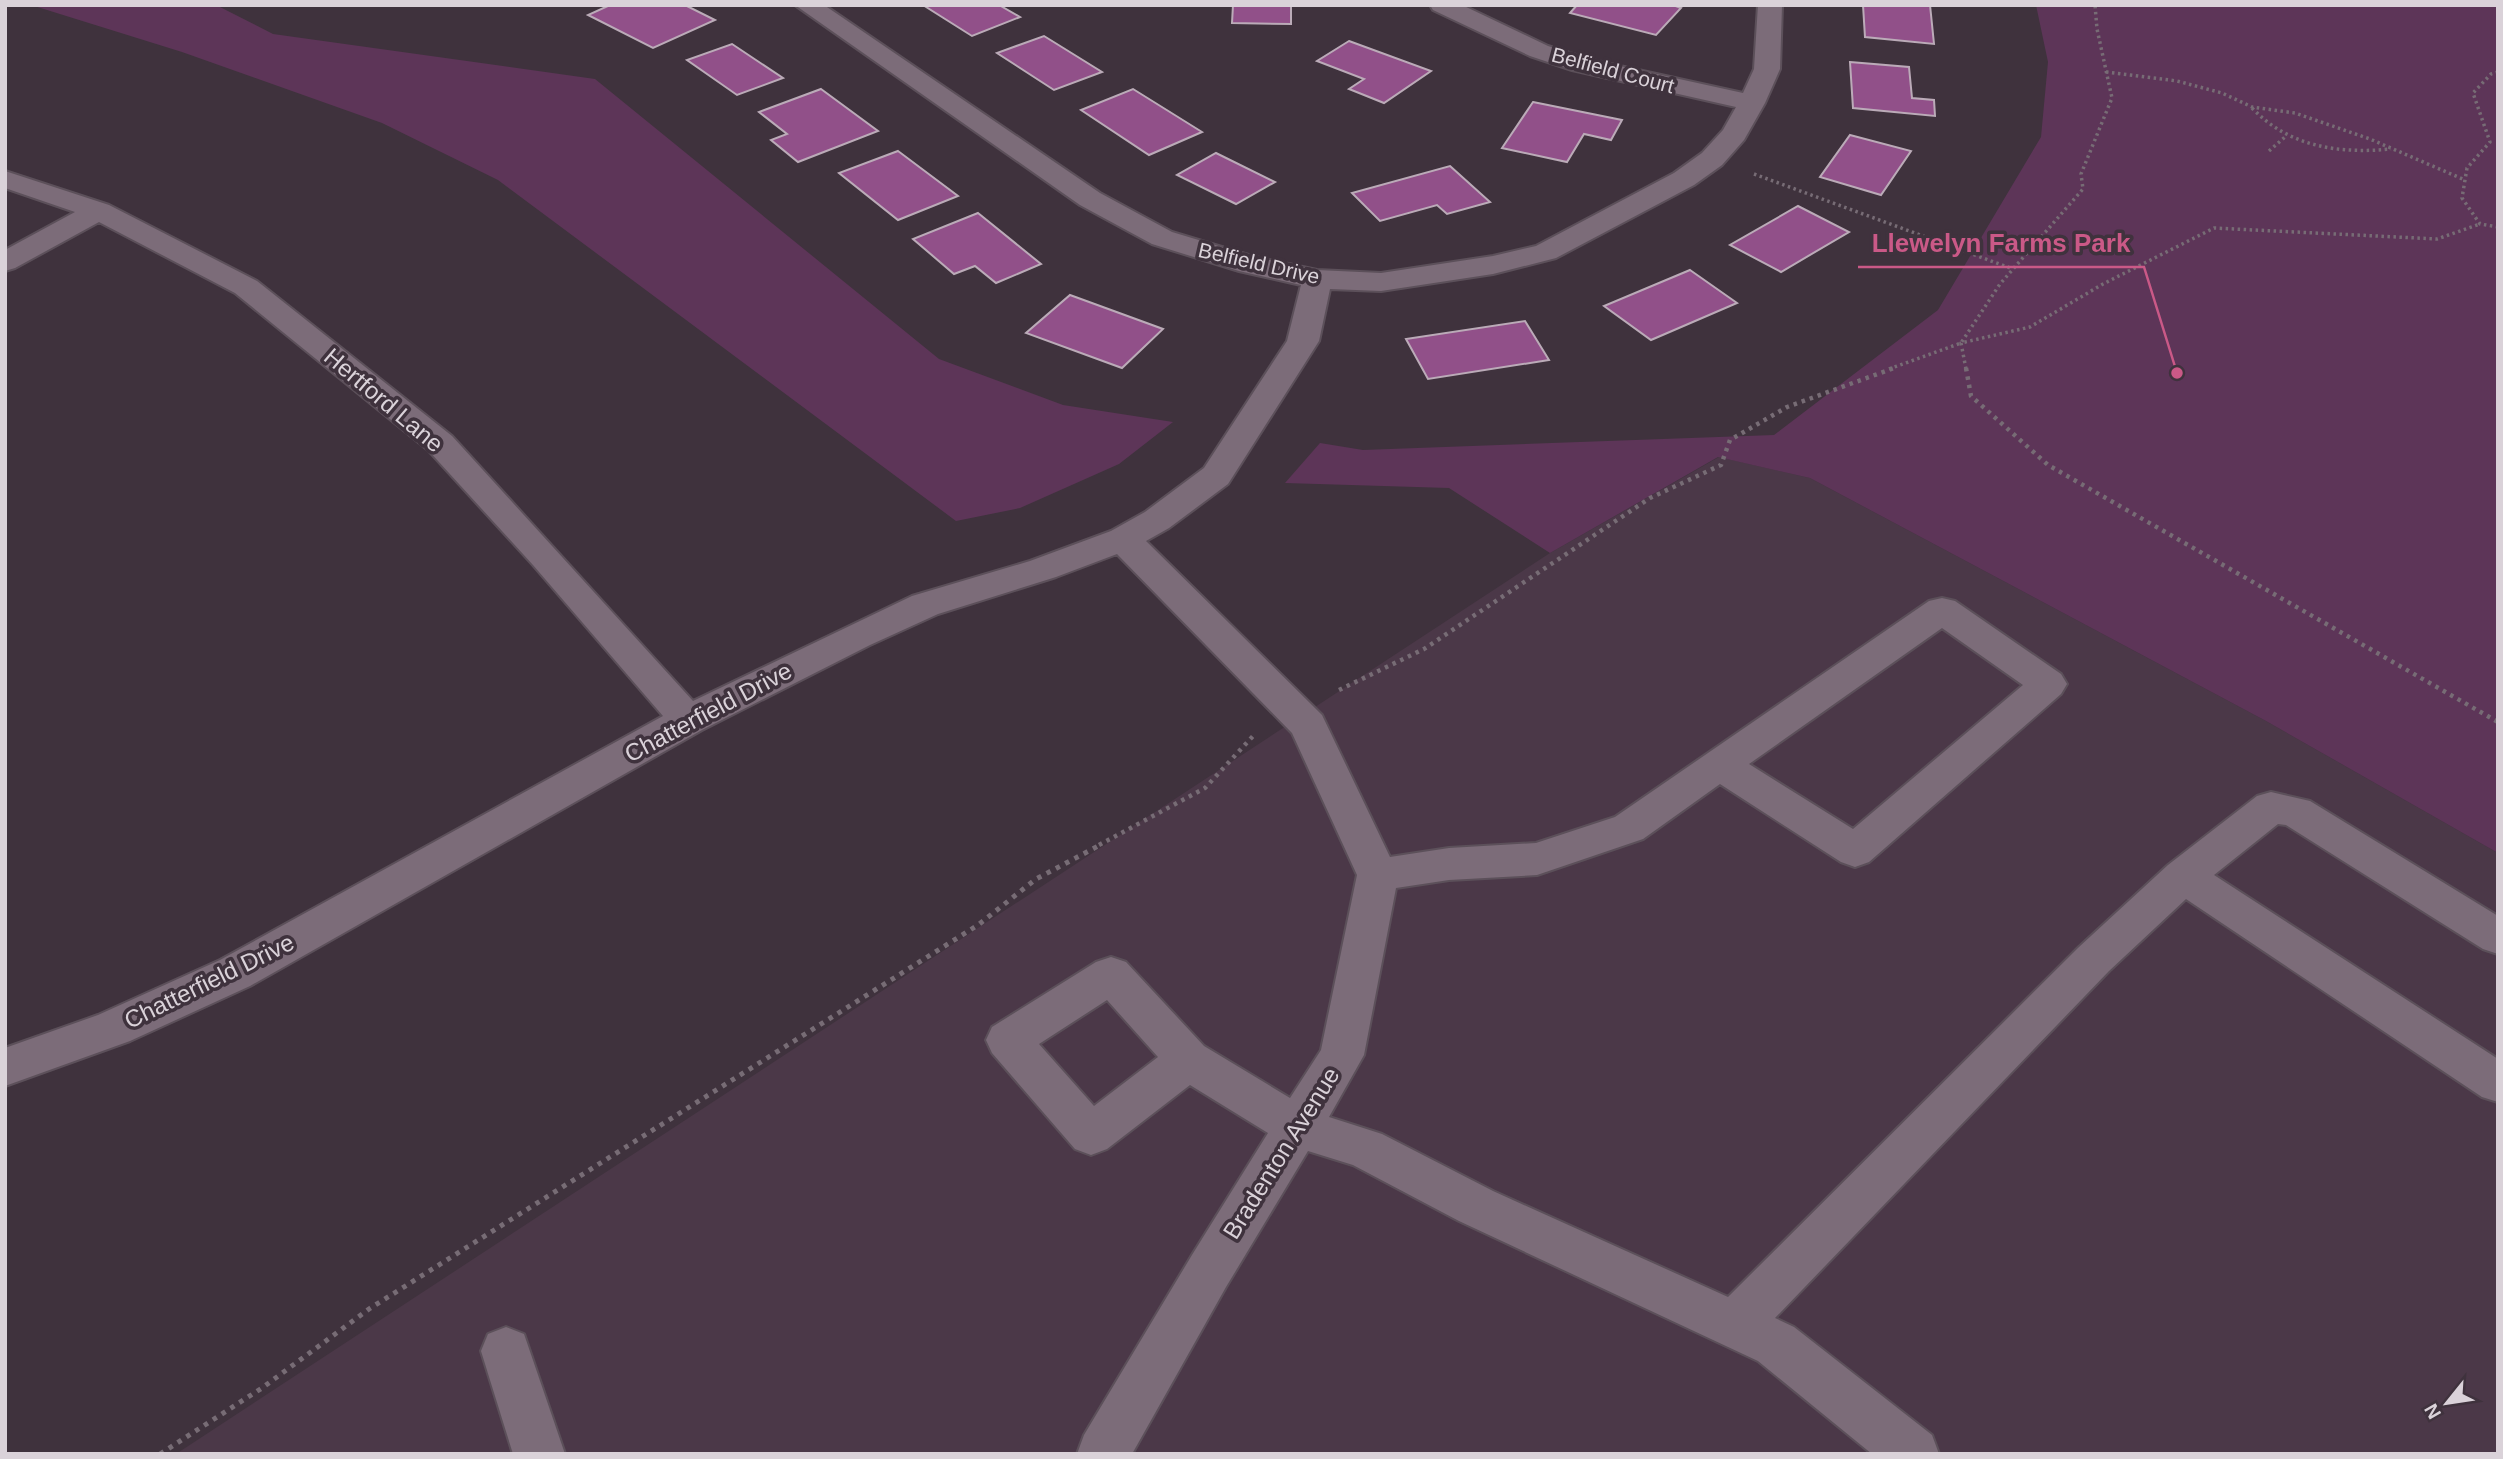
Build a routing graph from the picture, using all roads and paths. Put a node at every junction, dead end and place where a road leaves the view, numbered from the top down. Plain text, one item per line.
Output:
1 (807, 5) edge
2 (1441, 5) edge
3 (1770, 5) edge
4 (2095, 5) edge
5 (2106, 72) junction
6 (2498, 72) edge
7 (1752, 103) junction
8 (2252, 107) junction
9 (2286, 136) junction
10 (2393, 149) junction
11 (2269, 151) dead end
12 (1712, 159) junction
13 (5, 179) edge
14 (2465, 180) junction
15 (99, 211) junction
16 (2480, 224) junction
17 (2498, 227) edge
18 (5, 262) edge
19 (2013, 269) junction
20 (1317, 279) junction
21 (1961, 343) junction
22 (1123, 539) junction
23 (1295, 712) junction
24 (688, 720) junction
25 (2498, 722) edge
26 (1720, 765) junction
27 (1378, 875) junction
28 (2183, 876) junction
29 (2498, 937) edge
30 (1188, 1060) dead end
31 (5, 1067) edge
32 (2498, 1083) edge
33 (1298, 1127) junction
34 (1735, 1325) junction
35 (506, 1351) dead end
36 (160, 1454) edge
37 (539, 1454) edge
38 (1103, 1454) edge
39 (1913, 1454) edge

1 - 20 street, Belfield Drive
2 - 7 street, Belfield Court
3 - 7 street, Belfield Drive
4 - 5 path
5 - 8 path
5 - 19 path
6 - 14 path
7 - 12 street, Belfield Drive
8 - 9 path
8 - 10 path
9 - 10 path
9 - 11 path
10 - 14 path
12 - 19 path
12 - 20 street, Belfield Drive
13 - 15 street, Hertford Lane
14 - 16 path
15 - 18 street
15 - 24 street, Hertford Lane
16 - 17 path
16 - 21 path
19 - 21 path
20 - 22 street, Chatterfield Drive
21 - 23 path
21 - 25 path
22 - 23 street
22 - 24 street, Chatterfield Drive
23 - 27 street
23 - 36 path
24 - 31 street, Chatterfield Drive
26 - 26 street
26 - 27 street
27 - 33 street, Bradenton Avenue
28 - 29 street
28 - 32 street
28 - 34 street
30 - 33 street
33 - 34 street
33 - 38 street, Bradenton Avenue
34 - 39 street
35 - 37 street

